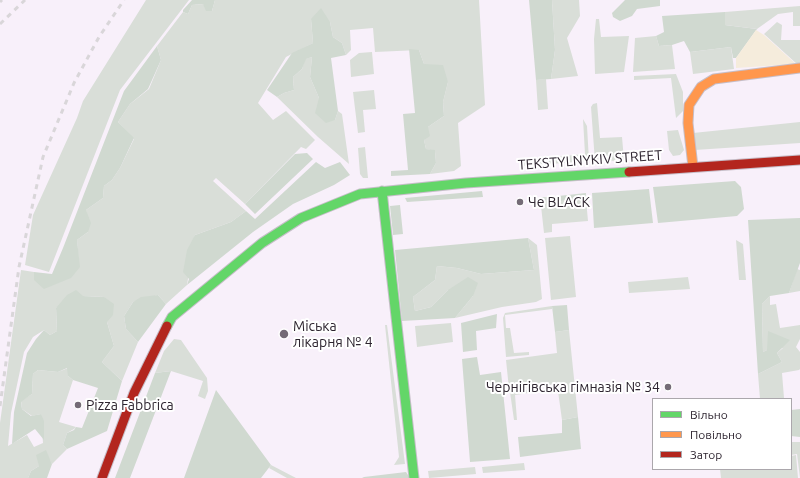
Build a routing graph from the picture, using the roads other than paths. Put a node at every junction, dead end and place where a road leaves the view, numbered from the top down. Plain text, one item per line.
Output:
1 (800, 68) edge
2 (800, 160) edge
3 (693, 167) junction
4 (382, 191) junction
5 (102, 478) edge
6 (414, 478) edge

1 - 3 street
2 - 3 street, TEKSTYLNYKIV STREET
3 - 4 street, TEKSTYLNYKIV STREET
4 - 5 street, TEKSTYLNYKIV STREET
4 - 6 street

